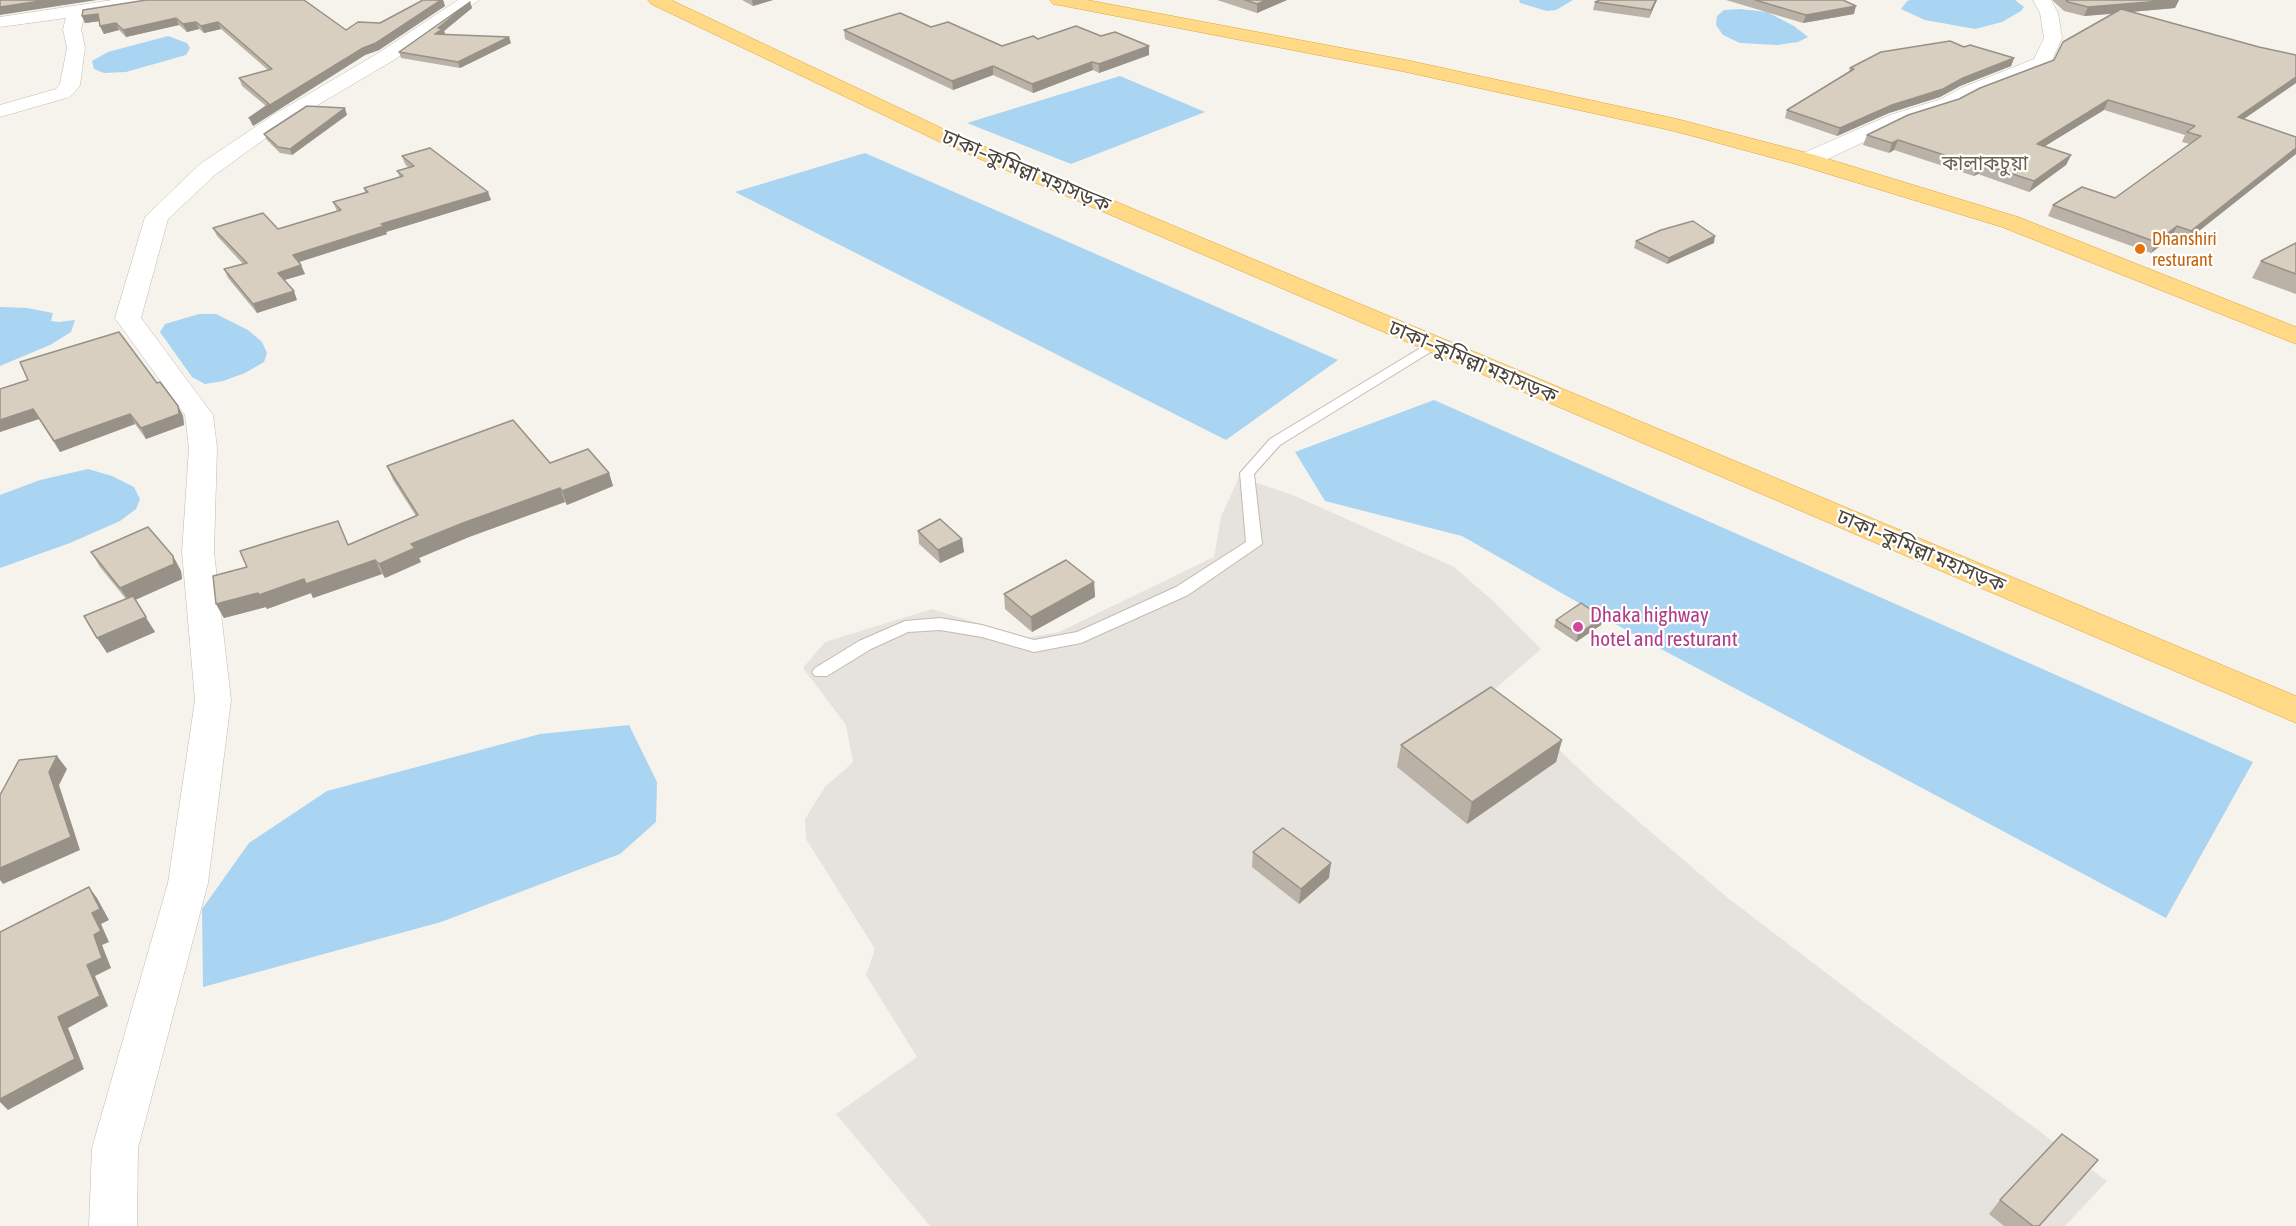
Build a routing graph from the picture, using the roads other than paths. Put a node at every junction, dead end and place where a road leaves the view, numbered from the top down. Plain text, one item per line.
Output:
1 (148, 0) edge
2 (470, 0) edge
3 (657, 0) edge
4 (1059, 0) edge
5 (2042, 0) edge
6 (76, 13) junction
7 (0, 22) edge
8 (0, 111) edge
9 (1807, 160) junction
10 (2296, 336) edge
11 (1432, 345) junction
12 (821, 672) dead end
13 (2296, 710) edge
14 (113, 1226) edge

1 - 6 street
2 - 14 street
3 - 11 highway, ঢাকা–কুমিল্লা মহাসড়ক
4 - 9 highway
5 - 9 street
6 - 7 street
6 - 8 street
9 - 10 highway
11 - 12 lane
11 - 13 highway, ঢাকা–কুমিল্লা মহাসড়ক

